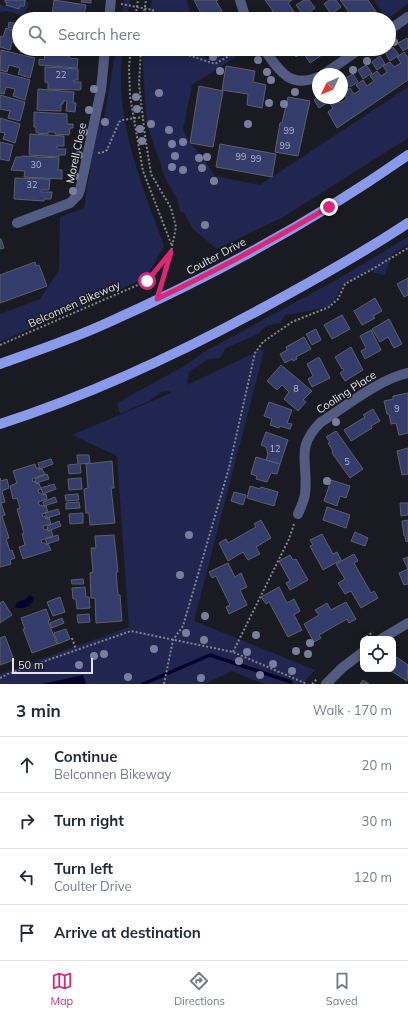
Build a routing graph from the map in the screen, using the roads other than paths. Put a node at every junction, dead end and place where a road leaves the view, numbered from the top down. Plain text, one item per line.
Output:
1 (240, 0) edge
2 (111, 1) edge
3 (110, 12) edge
4 (244, 12) edge
5 (408, 17) edge
6 (396, 25) edge
7 (104, 56) edge
8 (269, 56) edge
9 (350, 56) edge
10 (333, 68) edge
11 (312, 79) edge
12 (408, 155) edge
13 (17, 223) dead end
14 (408, 223) edge
15 (0, 364) edge
16 (408, 373) edge
17 (0, 415) edge
18 (20, 417) junction
19 (0, 424) edge
20 (298, 514) road end
21 (408, 623) edge
22 (386, 636) edge
23 (360, 654) edge
24 (326, 684) edge

1 - 4 street
2 - 3 street
5 - 6 street
7 - 13 street, Morell Close
8 - 11 street
9 - 10 street
12 - 15 main road, Coulter Drive
14 - 18 main road
16 - 20 street, Cooling Place
17 - 18 main road
18 - 19 main road
21 - 22 street
23 - 24 street

